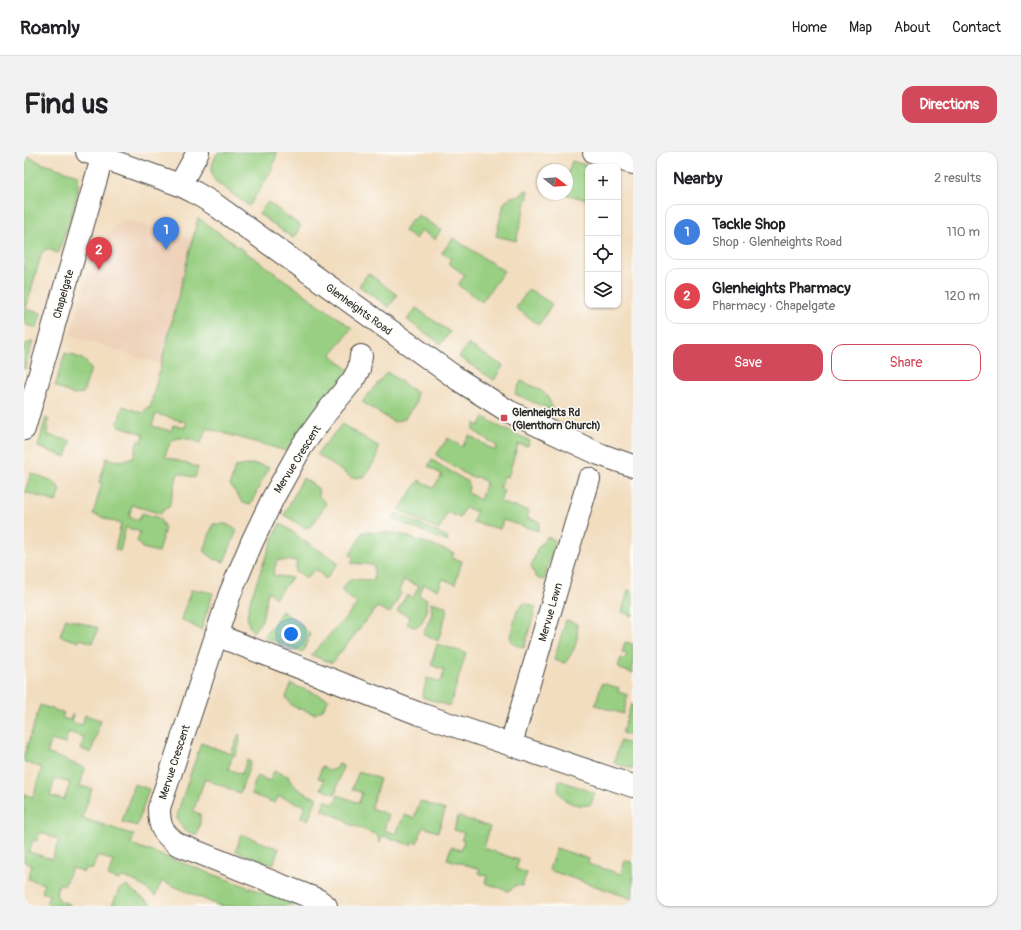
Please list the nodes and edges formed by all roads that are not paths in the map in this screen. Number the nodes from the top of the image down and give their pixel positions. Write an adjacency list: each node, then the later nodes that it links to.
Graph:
1 (198, 152): 5 (street)
2 (594, 152): 4 (street)
3 (95, 155): 5 (street, Glenheights Road); 7 (street, Chapelgate)
4 (633, 163)
5 (180, 185): 8 (street, Glenheights Road)
6 (361, 356): 10 (street, Mervue Crescent)
7 (24, 429)
8 (633, 466)
9 (589, 479): 11 (street, Mervue Lawn)
10 (216, 635): 11 (street); 13 (street, Mervue Crescent)
11 (511, 744): 12 (street)
12 (633, 786)
13 (326, 906)

